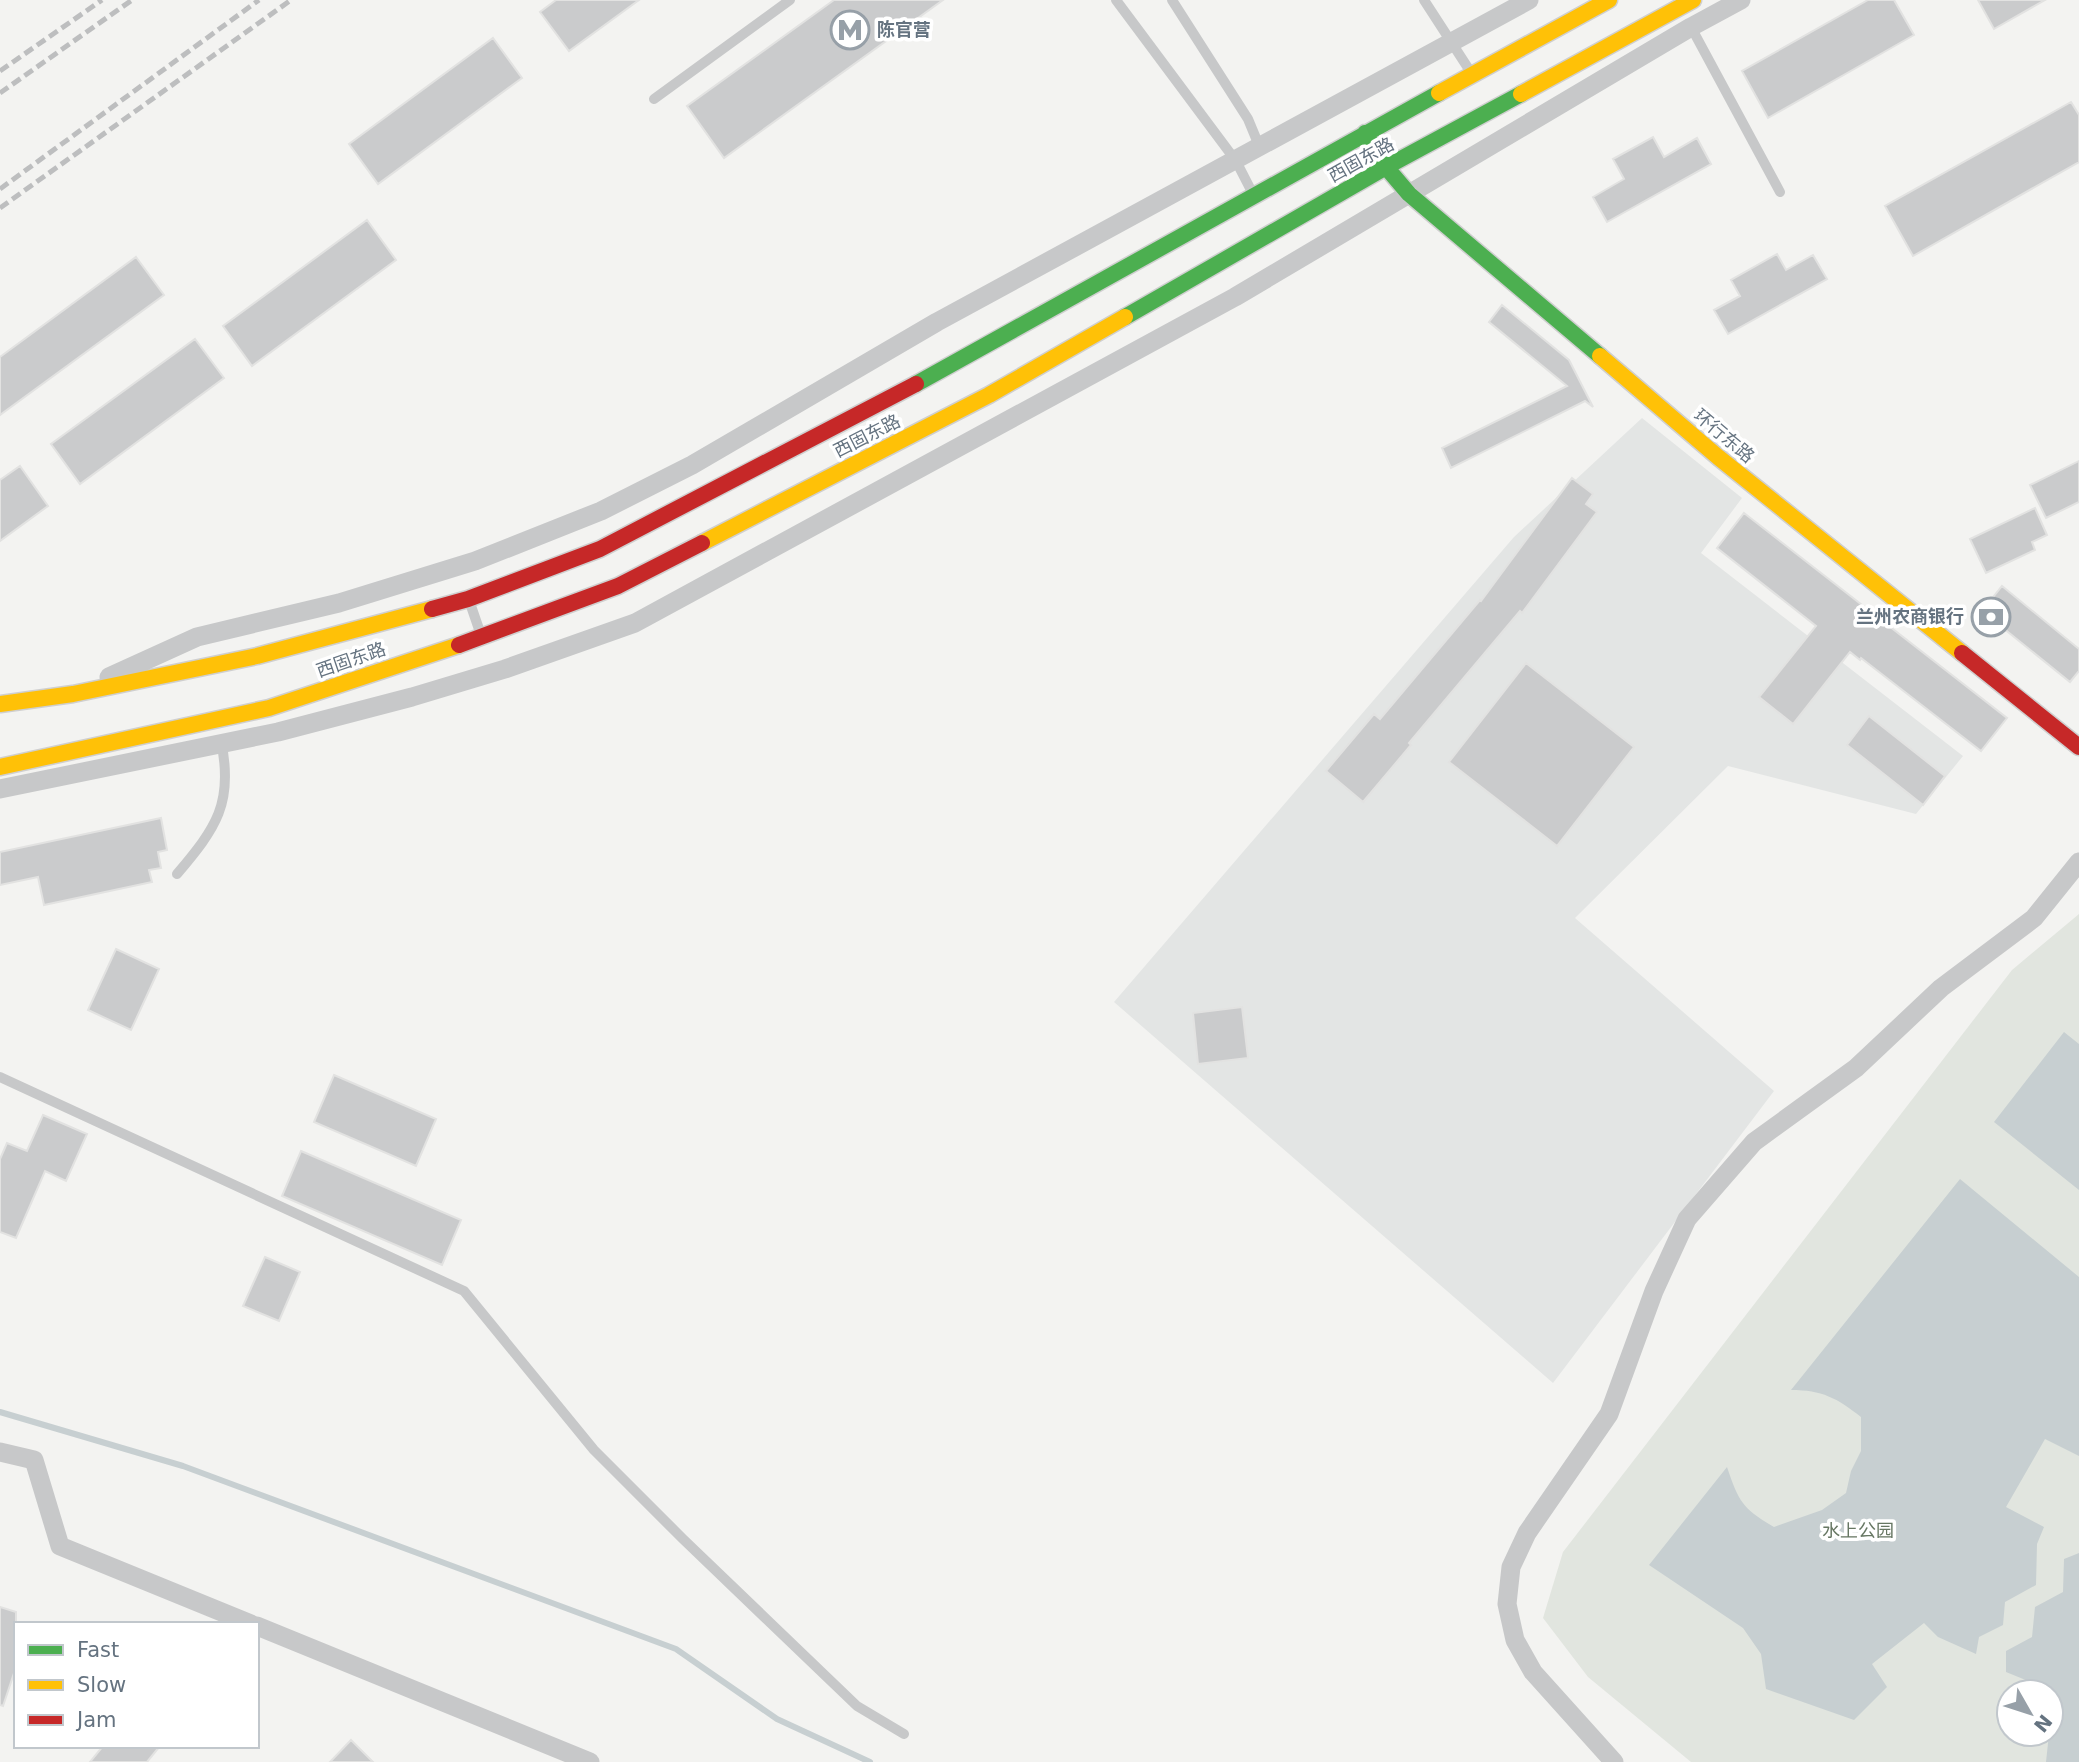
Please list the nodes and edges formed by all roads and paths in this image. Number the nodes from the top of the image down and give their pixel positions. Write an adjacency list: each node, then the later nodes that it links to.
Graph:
1 (790, 0): 12 (lane)
2 (1116, 0): 16 (lane)
3 (1172, 0): 15 (lane)
4 (1424, 0): 10 (lane)
5 (1529, 0): 10 (street)
6 (1609, 0): 11 (main road, 西固东路)
7 (1693, 0): 17 (main road, 西固东路)
8 (1741, 0): 9 (street)
9 (1691, 27): 18 (lane); 19 (street)
10 (1452, 42): 11 (lane); 13 (street)
11 (1473, 75): 14 (main road, 西固东路)
12 (654, 99)
13 (1346, 101): 14 (street); 15 (street)
14 (1365, 134): 17 (main road, 环行东路); 20 (main road, 西固东路)
15 (1260, 148): 16 (street)
16 (1236, 161): 20 (lane); 23 (street)
17 (1386, 167): 19 (main road, 环行东路); 22 (main road, 西固东路)
18 (1780, 192)
19 (1409, 194): 26 (street); 27 (main road, 环行东路)
20 (1255, 196): 21 (main road, 西固东路)
21 (468, 599): 22 (lane); 23 (main road, 西固东路)
22 (482, 637): 25 (main road, 西固东路)
23 (73, 694): 24 (main road, 西固东路)
24 (0, 704)
25 (216, 720): 26 (lane); 28 (main road, 西固东路)
26 (222, 743): 29 (street); 31 (lane)
27 (2079, 747)
28 (0, 767)
29 (0, 789)
30 (2079, 862): 38 (street)
31 (177, 874)
32 (0, 1077): 36 (lane)
33 (0, 1452): 34 (street)
34 (246, 1622)
35 (259, 1627): 37 (street)
36 (904, 1734)
37 (590, 1762)
38 (1614, 1762)

